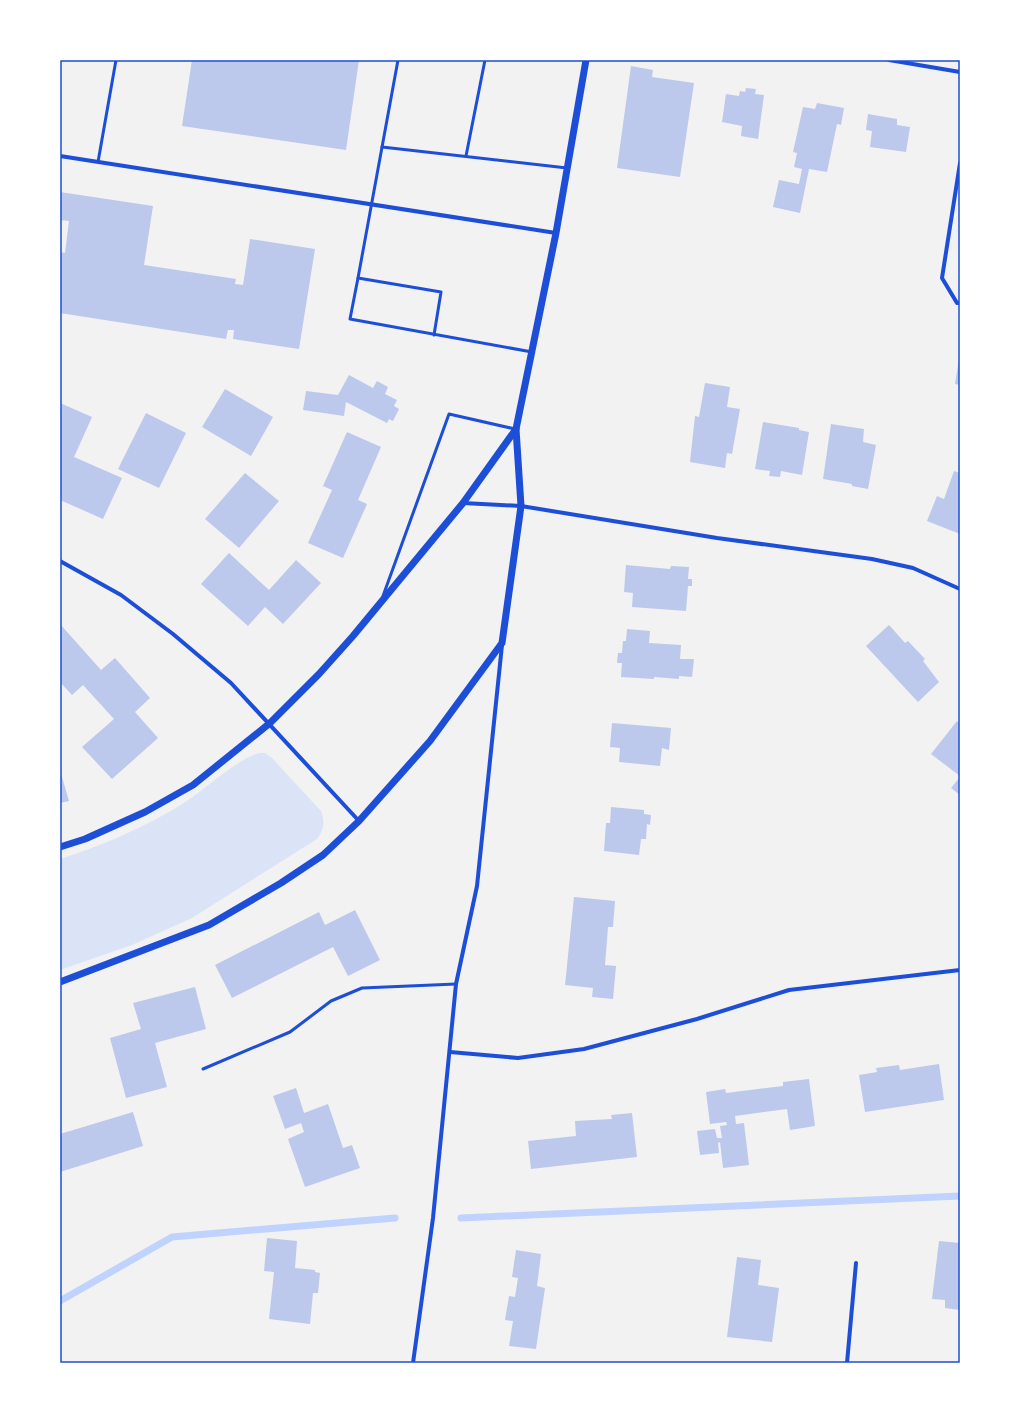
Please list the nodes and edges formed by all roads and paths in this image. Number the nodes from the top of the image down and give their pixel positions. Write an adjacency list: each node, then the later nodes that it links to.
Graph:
1 (116, 60): 10 (lane)
2 (398, 60): 7 (lane)
3 (485, 60): 9 (lane)
4 (586, 60): 12 (street)
5 (889, 60): 6 (street)
6 (960, 72)
7 (382, 147): 9 (lane); 13 (lane)
8 (60, 156): 10 (street)
9 (466, 156): 12 (lane)
10 (98, 162): 13 (street)
11 (960, 163): 16 (street)
12 (567, 168): 14 (street)
13 (372, 204): 14 (street); 15 (lane)
14 (556, 233): 18 (street)
15 (358, 278): 17 (lane); 17 (lane)
16 (960, 303)
17 (434, 335): 18 (lane)
18 (532, 352): 19 (street)
19 (516, 429): 20 (street); 21 (street); 24 (lane)
20 (463, 503): 21 (street); 24 (street)
21 (521, 506): 23 (street); 25 (street)
22 (60, 561): 26 (street)
23 (960, 589)
24 (380, 602): 26 (street)
25 (502, 643): 27 (street); 31 (street)
26 (270, 723): 27 (street); 28 (street)
27 (359, 821): 30 (street)
28 (60, 847)
29 (960, 970): 32 (street)
30 (60, 982)
31 (456, 984): 32 (street); 33 (lane)
32 (450, 1052): 35 (street)
33 (203, 1069)
34 (856, 1263): 36 (street)
35 (413, 1363)
36 (846, 1363)

